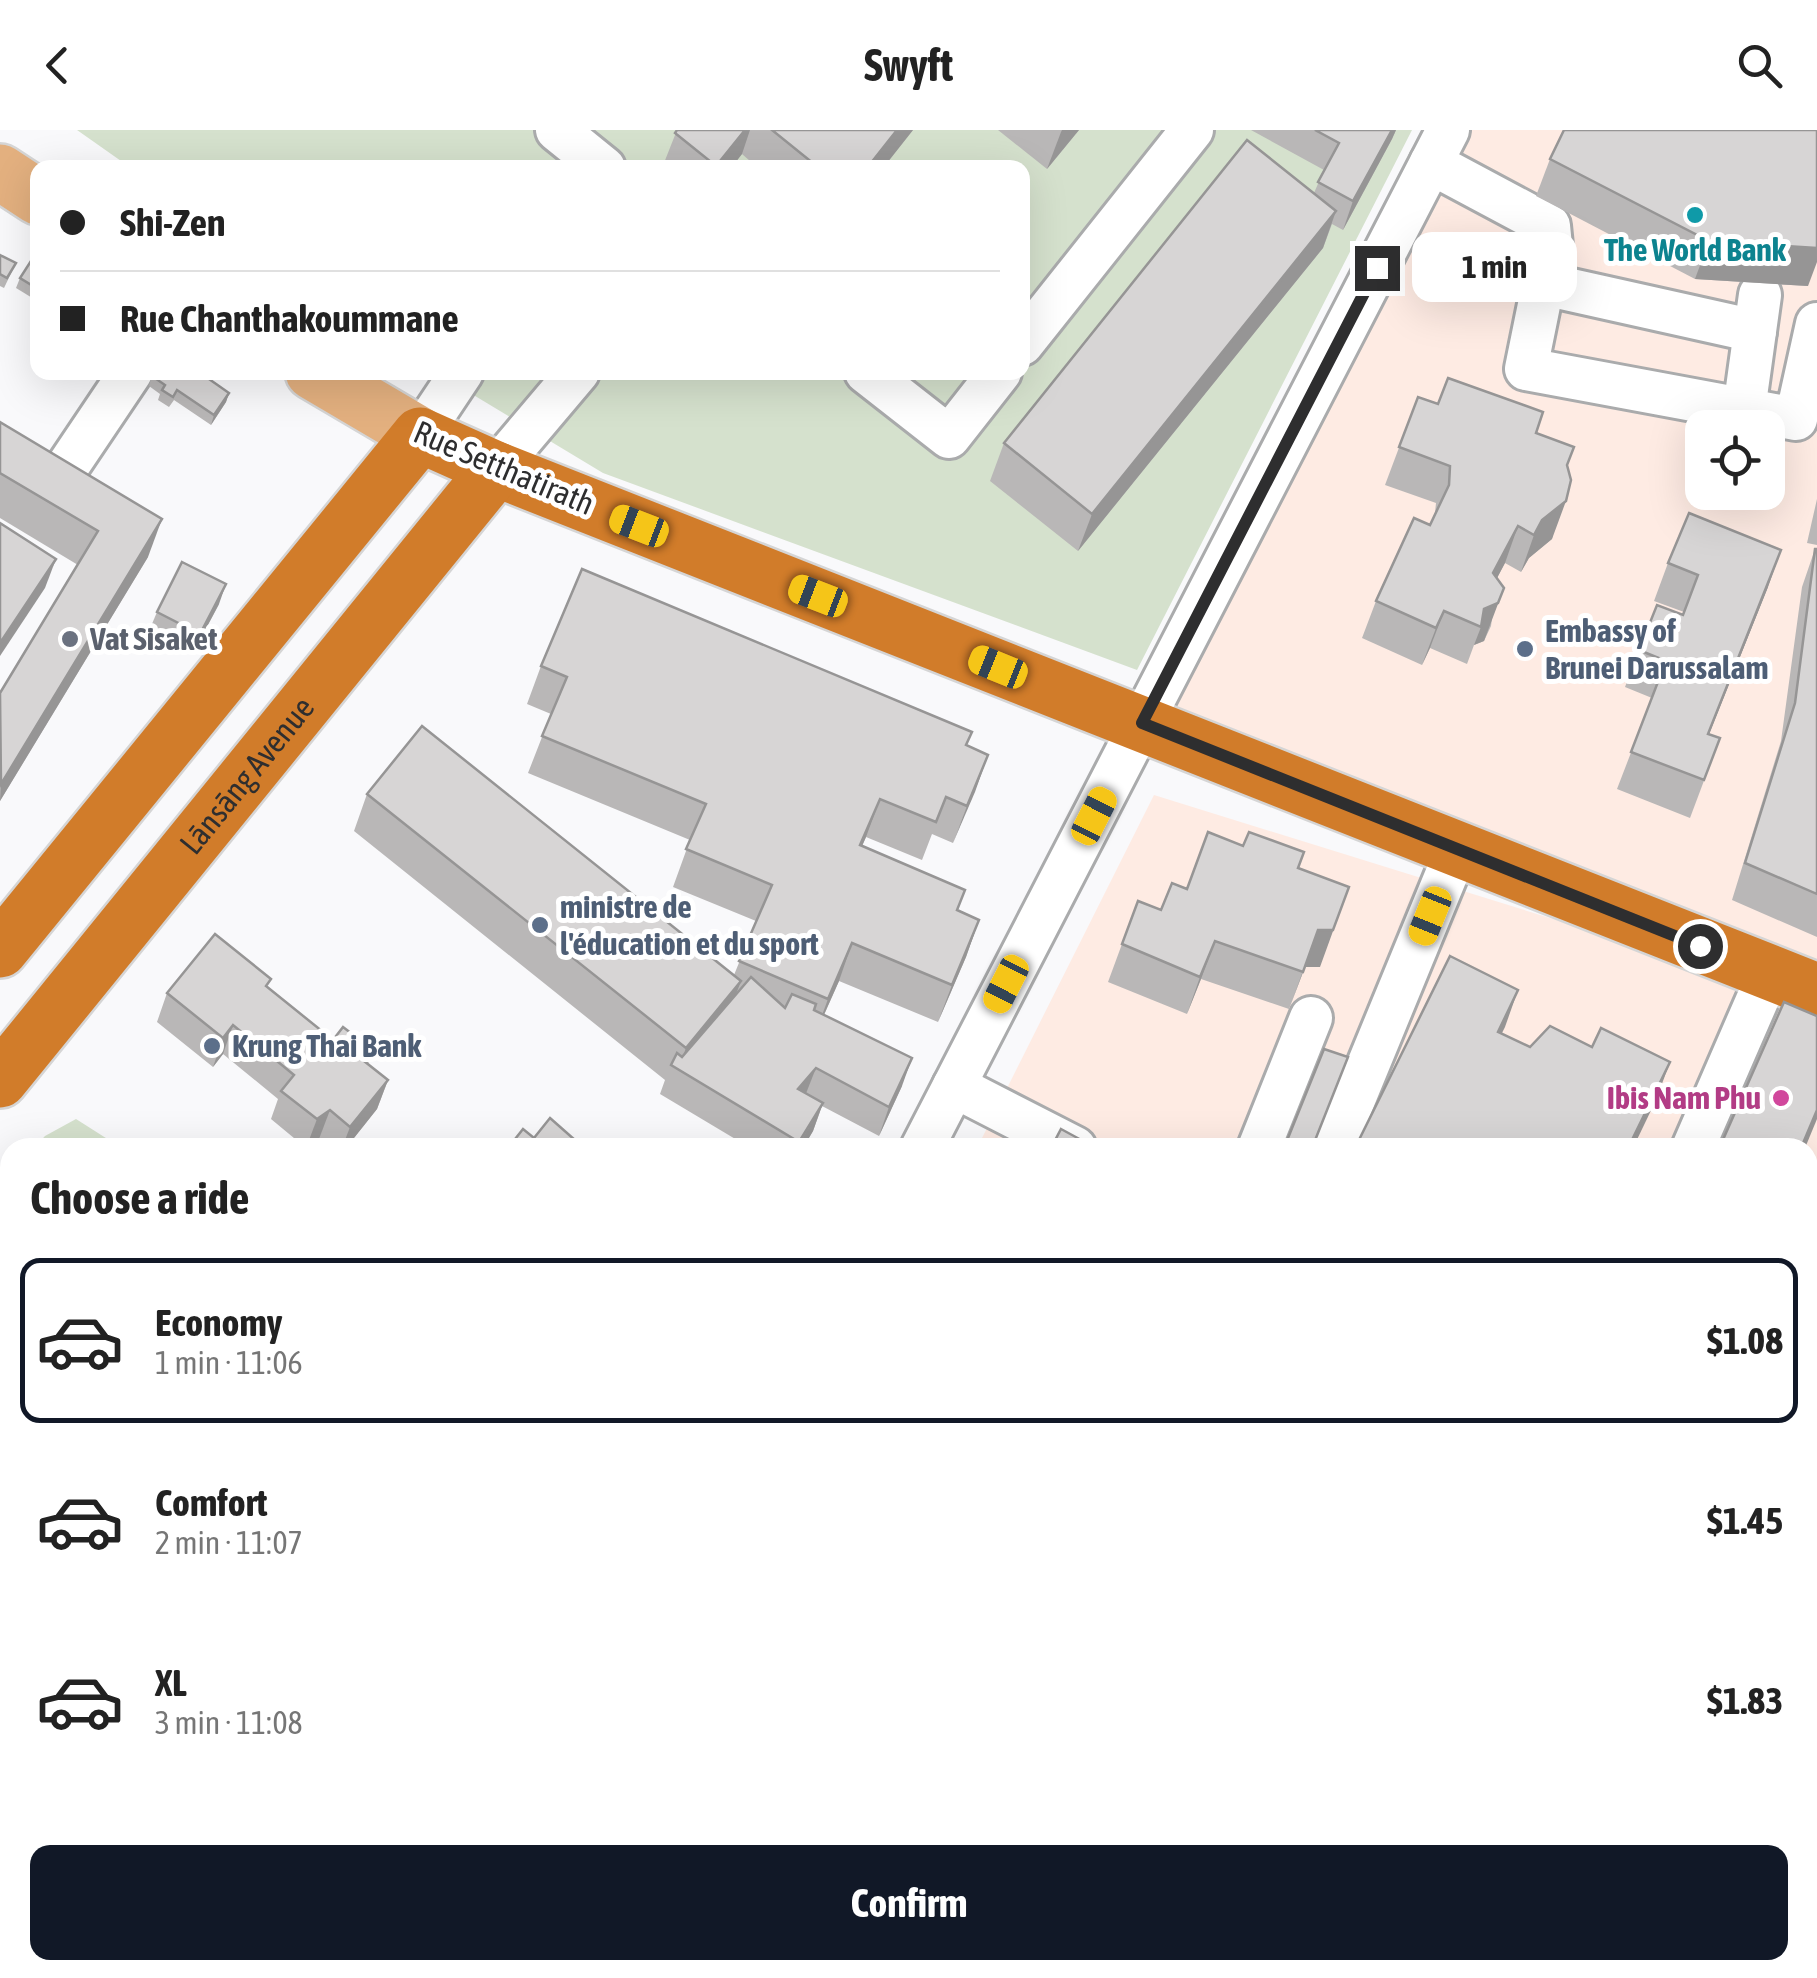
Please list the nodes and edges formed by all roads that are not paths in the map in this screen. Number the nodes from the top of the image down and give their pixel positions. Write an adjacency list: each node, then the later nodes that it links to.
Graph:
1 (558, 130): 4 (street)
2 (1192, 130): 9 (street)
3 (1440, 146): 7 (street); 21 (street)
4 (594, 160)
5 (0, 172): 6 (main road)
6 (30, 192)
7 (1544, 284): 16 (street); 16 (street)
8 (1817, 324): 17 (street)
9 (1030, 334)
10 (126, 380): 20 (street)
11 (327, 380): 18 (main road, Rue Setthatirath)
12 (457, 380): 18 (street)
13 (571, 380): 19 (street)
14 (876, 380): 15 (street)
15 (994, 380)
16 (1744, 410)
17 (1785, 417)
18 (420, 435): 19 (highway, Rue Setthatirath); 23 (highway)
19 (496, 469): 21 (highway, Rue Setthatirath); 26 (highway, Lānsāng Avenue)
20 (53, 488)
21 (1142, 723): 22 (highway, Rue Setthatirath); 27 (street)
22 (1457, 849): 24 (highway, Rue Setthatirath); 31 (street)
23 (0, 950)
24 (1793, 982): 32 (street)
25 (1311, 1018): 30 (street)
26 (0, 1080)
27 (954, 1086): 28 (street); 29 (street)
28 (927, 1138)
29 (1055, 1138)
30 (1263, 1138)
31 (1338, 1138)
32 (1700, 1138)

